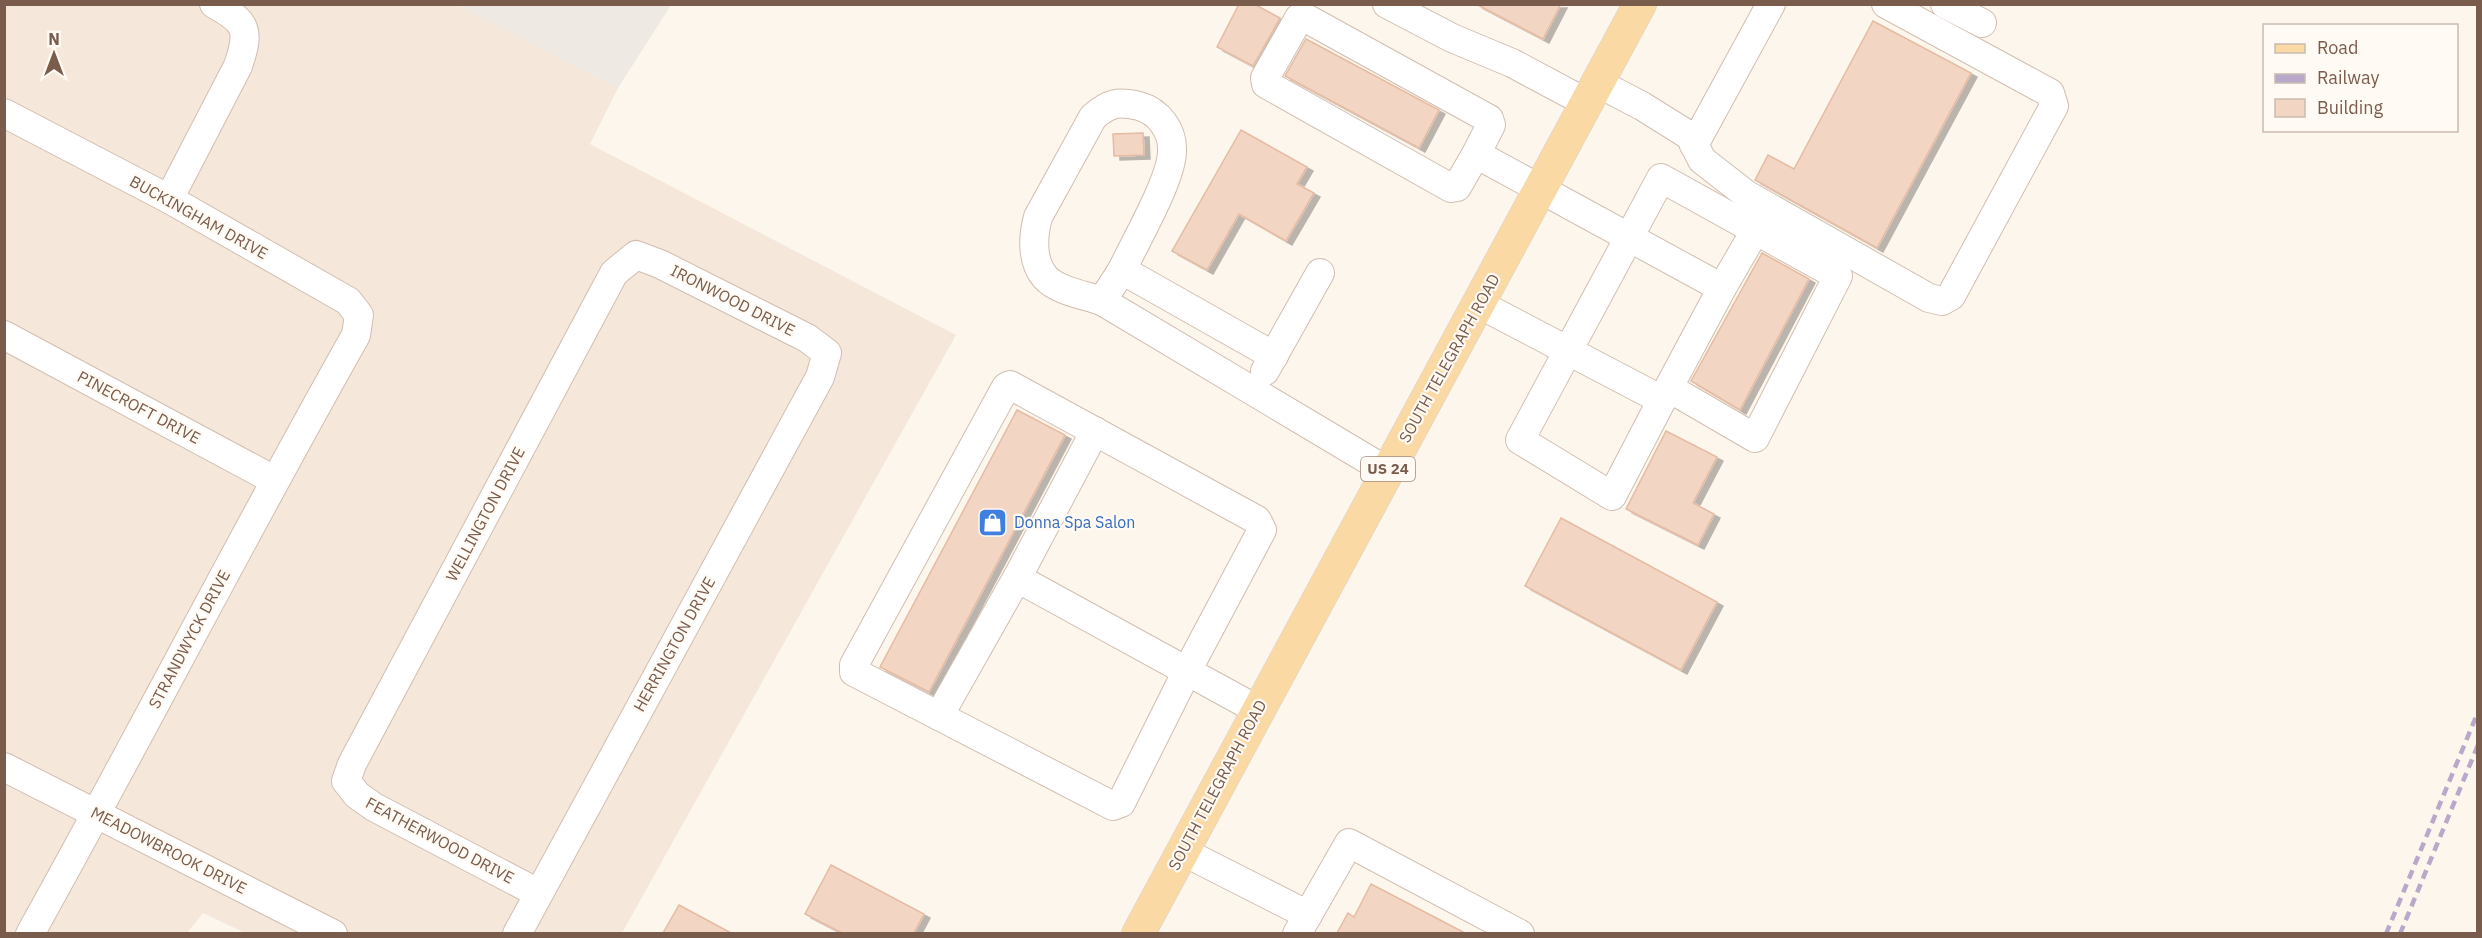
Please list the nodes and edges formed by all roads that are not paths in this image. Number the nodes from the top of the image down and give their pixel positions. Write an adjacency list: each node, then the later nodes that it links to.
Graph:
1 (214, 4): 13 (street)
2 (1387, 4): 8 (street)
3 (1640, 4): 8 (main road, SOUTH TELEGRAPH ROAD / US 24)
4 (1771, 4): 10 (street)
5 (1886, 4): 10 (street)
6 (1945, 4): 7 (street)
7 (1982, 23)
8 (1592, 93): 10 (street); 12 (main road, SOUTH TELEGRAPH ROAD / US 24)
9 (4, 113): 13 (street, BUCKINGHAM DRIVE)
10 (1694, 145)
11 (1476, 154): 11 (street); 12 (street)
12 (1541, 188): 15 (street); 21 (main road, SOUTH TELEGRAPH ROAD / US 24)
13 (169, 199): 23 (street, BUCKINGHAM DRIVE)
14 (1755, 231): 15 (street); 19 (street); 28 (street)
15 (1629, 236): 19 (street); 24 (street)
16 (636, 255): 25 (street, IRONWOOD DRIVE); 37 (street, WELLINGTON DRIVE)
17 (1122, 270): 20 (street); 20 (street); 26 (street)
18 (1320, 273): 26 (street)
19 (1722, 288): 28 (street)
20 (1102, 301): 27 (street)
21 (1479, 304): 24 (street); 30 (main road, SOUTH TELEGRAPH ROAD / US 24)
22 (4, 334): 31 (street, PINECROFT DRIVE)
23 (350, 346): 31 (street, STRANDWYCK DRIVE)
24 (1568, 351): 28 (street); 28 (street)
25 (827, 353): 40 (street, HERRINGTON DRIVE)
26 (1274, 356): 27 (street)
27 (1254, 392): 30 (street)
28 (1665, 394)
29 (1095, 431): 32 (street); 33 (street); 35 (street)
30 (1387, 471): 34 (main road, SOUTH TELEGRAPH ROAD / US 24)
31 (274, 480): 38 (street, STRANDWYCK DRIVE)
32 (1017, 578): 33 (street); 35 (street)
33 (1187, 671): 34 (street); 35 (street)
34 (1258, 710): 39 (main road, SOUTH TELEGRAPH ROAD / US 24)
35 (939, 716)
36 (4, 767): 38 (street, MEADOWBROOK DRIVE)
37 (346, 781): 40 (street, FEATHERWOOD DRIVE)
38 (97, 814): 43 (street, STRANDWYCK DRIVE); 44 (street, MEADOWBROOK DRIVE)
39 (1182, 851): 41 (street); 46 (main road, SOUTH TELEGRAPH ROAD / US 24)
40 (538, 893): 45 (street, HERRINGTON DRIVE)
41 (1302, 924): 42 (street)
42 (1516, 932)
43 (30, 933)
44 (333, 933)
45 (517, 933)
46 (1138, 933)

